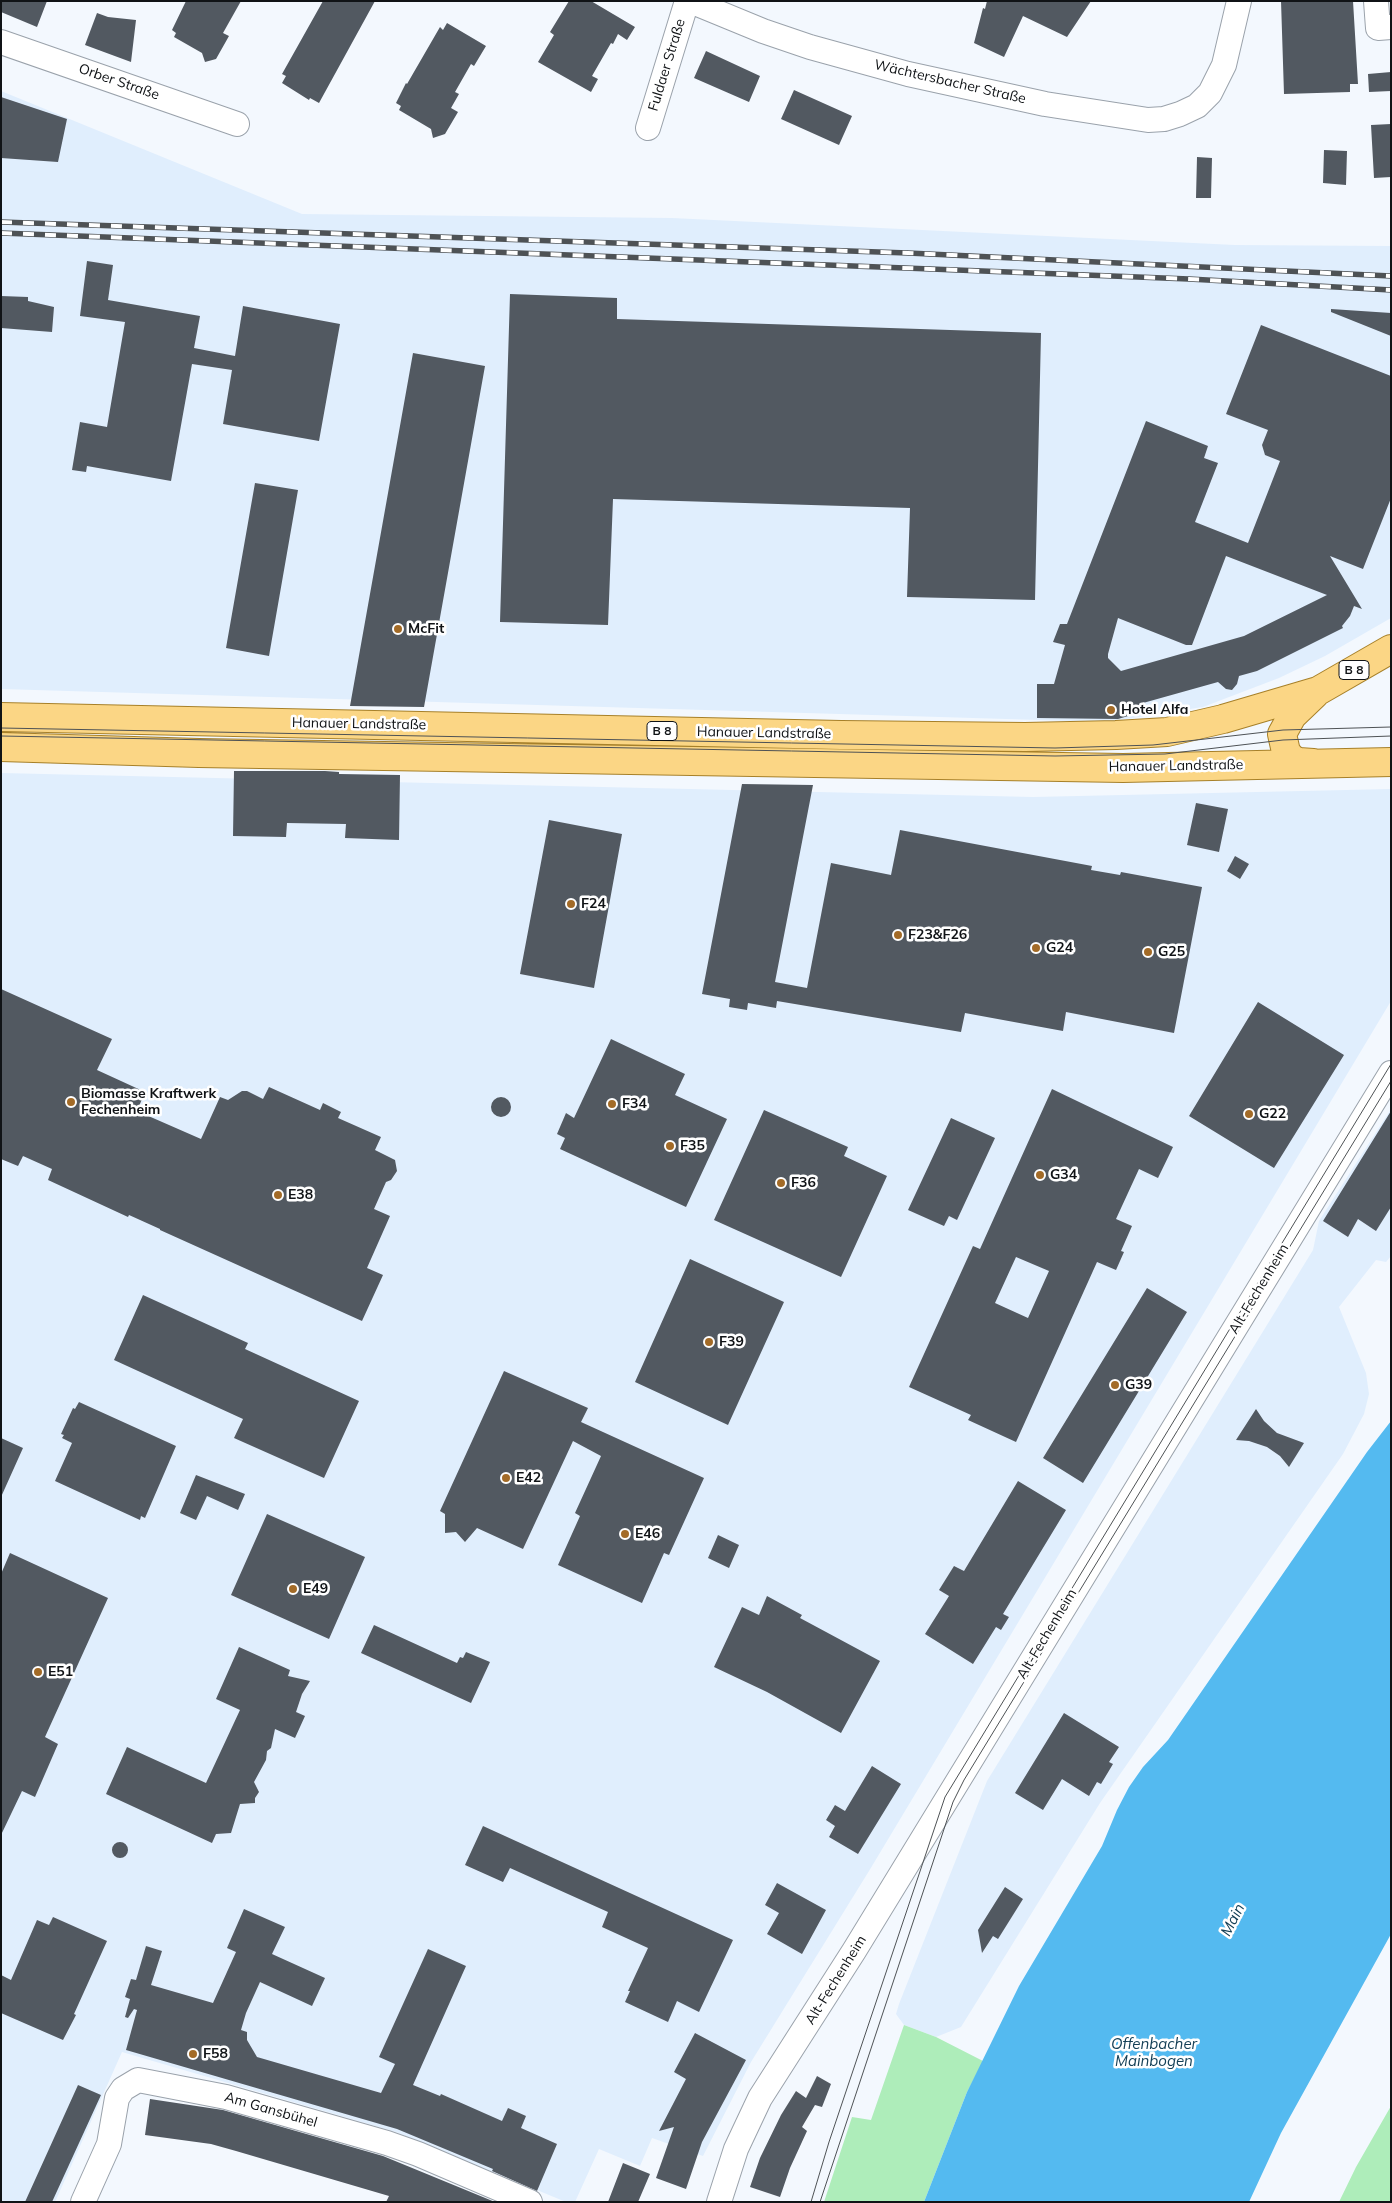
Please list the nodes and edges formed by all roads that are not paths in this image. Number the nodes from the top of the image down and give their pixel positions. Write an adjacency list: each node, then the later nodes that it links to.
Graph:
1 (689, 1): 2 (street, Wächtersbacher Straße); 7 (street, Fuldaer Straße)
2 (1239, 1)
3 (1376, 1): 4 (street)
4 (1384, 27)
5 (1, 42): 6 (street, Orber Straße)
6 (237, 124)
7 (648, 128)
8 (1391, 649): 9 (main road, Hanauer Landstraße / B 8)
9 (1318, 691): 10 (main road, Hanauer Landstraße / B 8); 13 (main road)
10 (1, 717)
11 (1, 747): 13 (main road, Hanauer Landstraße / B 8)
12 (1391, 762): 13 (main road, Hanauer Landstraße / B 8)
13 (1320, 763)
14 (1391, 1073): 17 (street, Alt-Fechenheim)
15 (83, 2202): 16 (street, Am Gansbühel)
16 (530, 2202)
17 (719, 2202)

